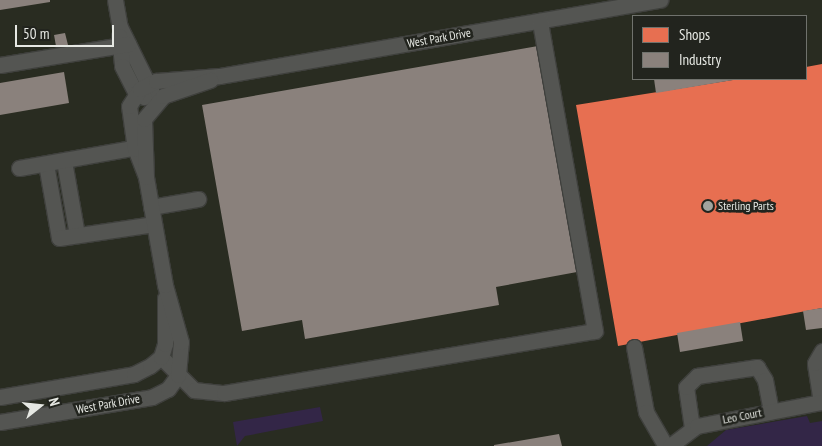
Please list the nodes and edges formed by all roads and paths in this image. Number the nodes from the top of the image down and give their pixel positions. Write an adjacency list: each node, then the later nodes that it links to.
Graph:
1 (115, 0): 4 (street)
2 (660, 0): 3 (street, West Park Drive)
3 (540, 21): 6 (street, West Park Drive); 22 (street)
4 (123, 45): 5 (street); 7 (street); 8 (street)
5 (0, 65)
6 (219, 76): 7 (street, West Park Drive); 9 (street, West Park Drive)
7 (150, 84): 8 (street, West Park Drive); 9 (street)
8 (136, 93): 9 (street); 10 (street)
9 (155, 103): 10 (street)
10 (140, 147): 11 (street); 15 (street)
11 (64, 160): 12 (street); 17 (street)
12 (46, 164): 13 (street); 17 (street)
13 (19, 168)
14 (198, 198): 15 (street)
15 (151, 207): 16 (street)
16 (154, 224): 17 (street); 18 (street)
17 (77, 235)
18 (165, 285): 21 (street); 22 (street)
19 (634, 347): 28 (street)
20 (822, 351): 24 (street)
21 (161, 357): 22 (street); 23 (street, West Park Drive)
22 (178, 375): 26 (street, West Park Drive)
23 (0, 397)
24 (822, 402): 25 (street, Leo Court)
25 (771, 410): 27 (street, Leo Court); 27 (street)
26 (0, 422)
27 (692, 428): 28 (street, Leo Court)
28 (668, 446)

